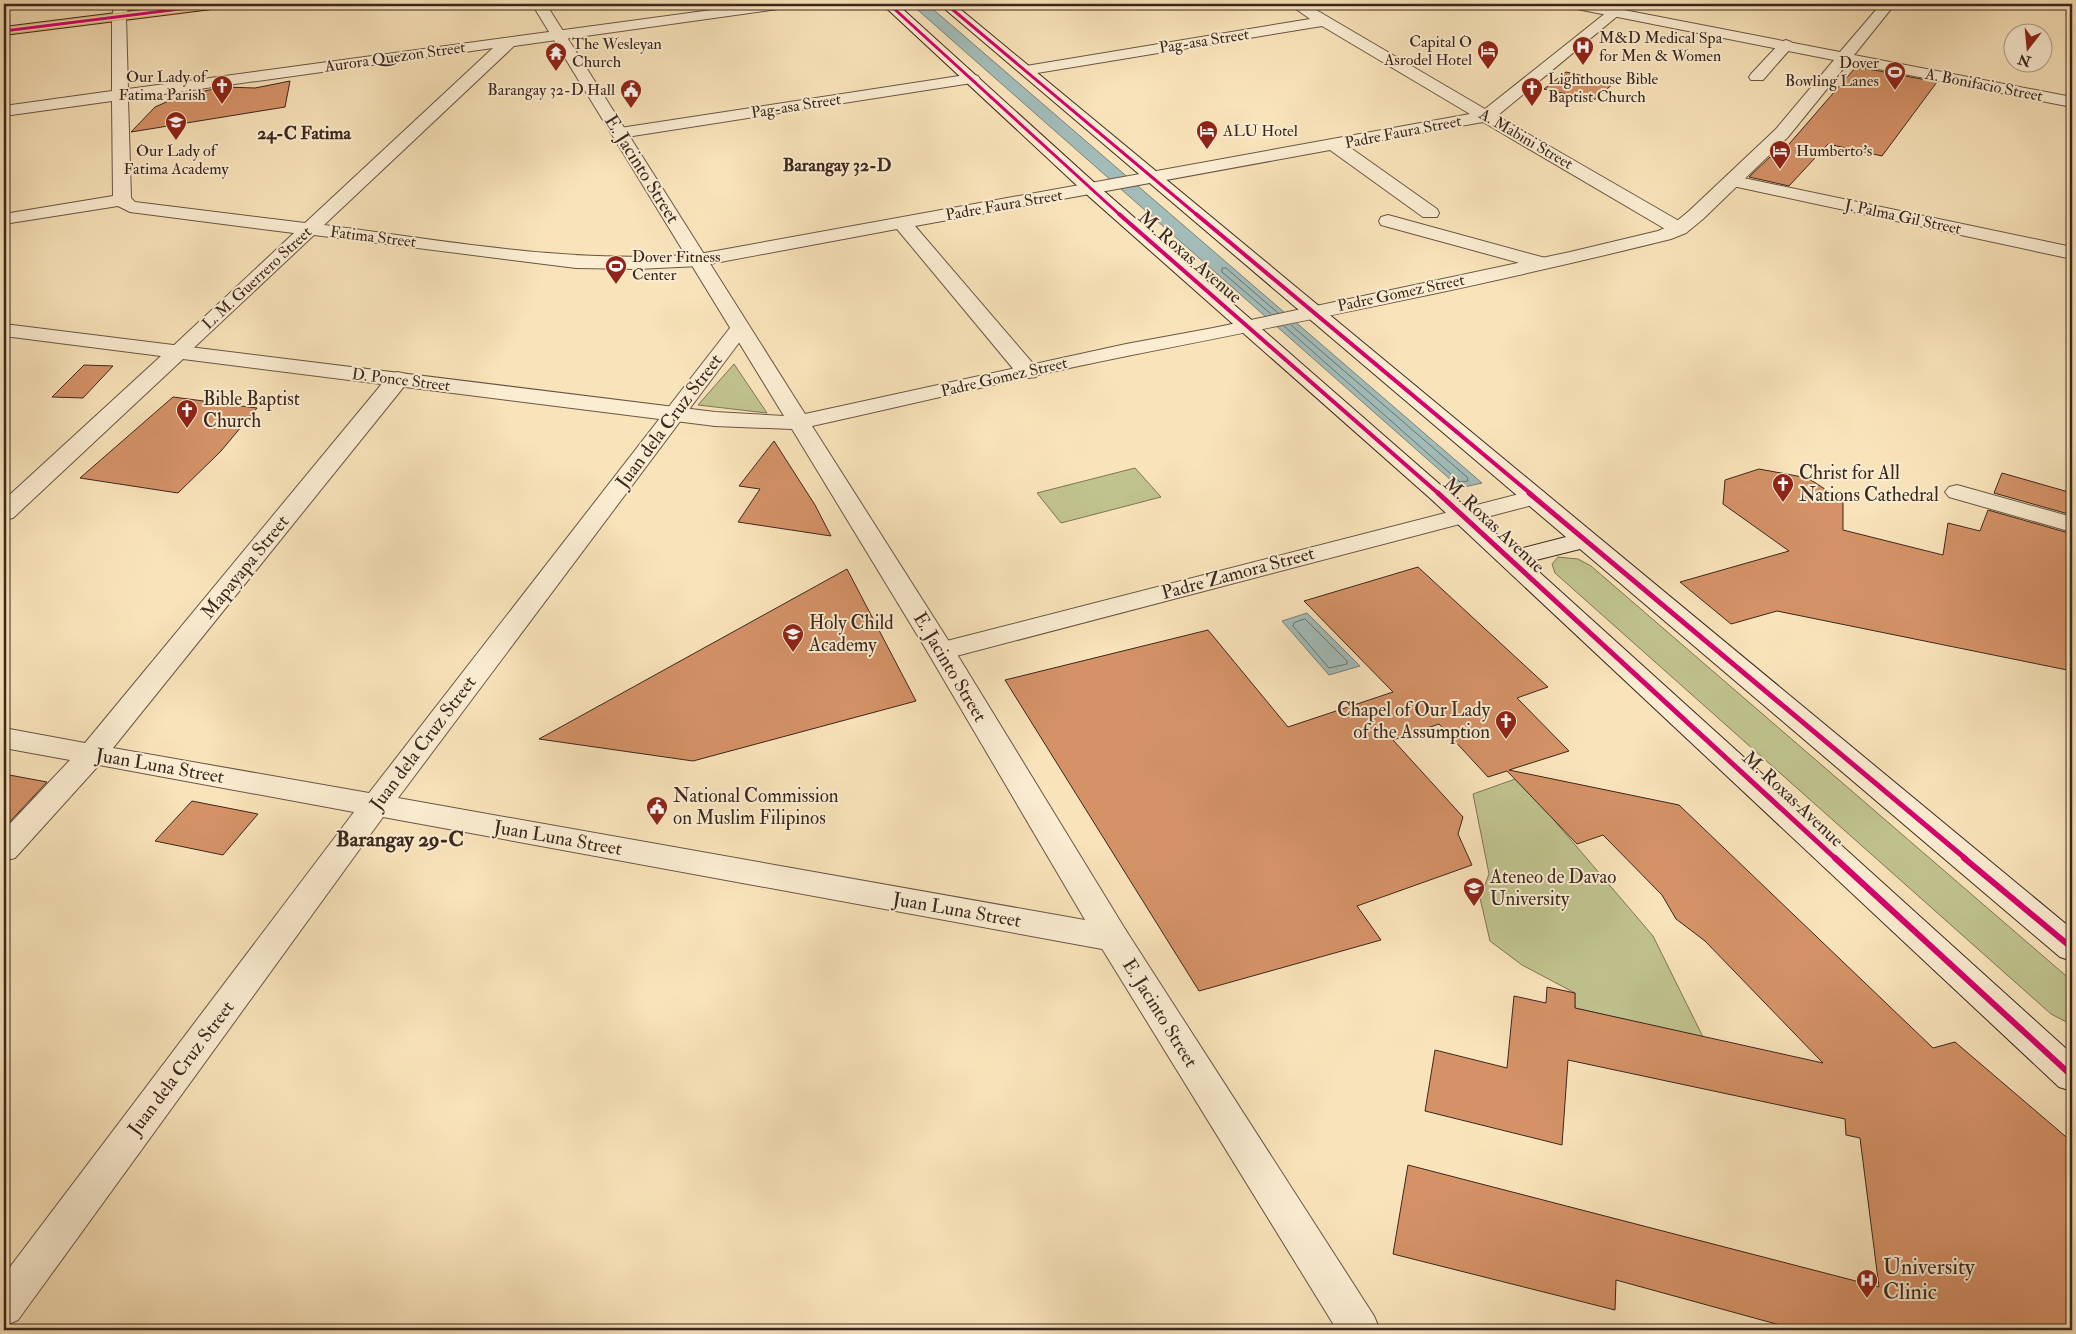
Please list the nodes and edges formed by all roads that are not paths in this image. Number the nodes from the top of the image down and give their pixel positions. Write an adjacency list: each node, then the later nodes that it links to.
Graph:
1 (164, 4): 11 (main road)
2 (220, 4): 11 (main road)
3 (540, 4): 15 (street, E. Jacinto Street)
4 (785, 4): 15 (street, Aurora Quezon Street)
5 (889, 4): 21 (street, M. Roxas Avenue)
6 (946, 4): 19 (street, M. Roxas Avenue)
7 (1296, 4): 12 (street, A. Mabini Street)
8 (1572, 4): 10 (street, A. Bonifacio Street)
9 (1888, 4): 18 (street, Padre Gomez Street)
10 (1620, 8): 17 (street, A. Bonifacio Street); 25 (street)
11 (120, 10): 13 (main road); 14 (main road); 22 (street)
12 (1323, 21): 19 (street, Pag-asa Street); 25 (street, A. Mabini Street)
13 (4, 24)
14 (4, 31)
15 (559, 36): 16 (street, Aurora Quezon Street); 26 (street, E. Jacinto Street)
16 (509, 42): 22 (street, Aurora Quezon Street); 37 (street, L. M. Guerrero Street)
17 (1786, 45): 18 (street, A. Bonifacio Street); 20 (street)
18 (1843, 56): 23 (street, A. Bonifacio Street); 29 (street, Padre Gomez Street)
19 (1025, 70): 28 (street, M. Roxas Avenue)
20 (1757, 77)
21 (972, 79): 26 (street, Pag-asa Street); 30 (street, M. Roxas Avenue)
22 (120, 95): 24 (street, Aurora Quezon Street); 31 (street)
23 (2072, 102)
24 (4, 111)
25 (1487, 116): 27 (street, Padre Faura Street); 36 (street, A. Mabini Street)
26 (620, 134): 39 (street, E. Jacinto Street)
27 (1335, 145): 28 (street, Padre Faura Street); 32 (street)
28 (1144, 180): 30 (street, Padre Faura Street); 41 (street, M. Roxas Avenue)
29 (1734, 181): 36 (street, Padre Gomez Street); 38 (street, J. Palma Gil Street)
30 (1102, 187): 35 (street, Padre Faura Street); 42 (street, M. Roxas Avenue)
31 (122, 200): 33 (street); 37 (street, Fatima Street)
32 (1430, 213)
33 (4, 219)
34 (1388, 221): 40 (street)
35 (902, 223): 39 (street, Padre Faura Street); 46 (street)
36 (1679, 228): 40 (street, Padre Gomez Street)
37 (308, 230): 39 (street, Fatima Street); 45 (street, L. M. Guerrero Street)
38 (2072, 253)
39 (699, 260): 43 (street, E. Jacinto Street)
40 (1542, 264): 41 (street, Padre Gomez Street)
41 (1315, 312): 42 (street, Padre Gomez Street); 51 (street, M. Roxas Avenue)
42 (1257, 325): 46 (street, Padre Gomez Street); 53 (street, M. Roxas Avenue)
43 (740, 328): 48 (street, Juan dela Cruz Street); 49 (street, E. Jacinto Street)
44 (4, 330): 45 (street, D. Ponce Street)
45 (178, 352): 47 (street, D. Ponce Street); 52 (street, L. M. Guerrero Street)
46 (1028, 372): 49 (street, Padre Gomez Street)
47 (398, 379): 48 (street, D. Ponce Street); 59 (street, Mapayapa Street)
48 (675, 414): 49 (street, D. Ponce Street); 60 (street, Juan dela Cruz Street)
49 (800, 422): 57 (street, E. Jacinto Street)
50 (1957, 492): 54 (street)
51 (1535, 497): 53 (street, Padre Zamora Street); 55 (street, M. Roxas Avenue)
52 (4, 513)
53 (1461, 515): 56 (street, M. Roxas Avenue); 57 (street, Padre Zamora Street)
54 (2072, 525)
55 (1586, 540): 56 (street); 63 (street, M. Roxas Avenue)
56 (1510, 559): 64 (street, M. Roxas Avenue)
57 (941, 650): 62 (street, E. Jacinto Street)
58 (4, 738): 59 (street, Juan Luna Street)
59 (92, 754): 60 (street, Juan Luna Street); 61 (street, Mapayapa Street)
60 (376, 805): 62 (street, Juan Luna Street); 65 (street, Juan dela Cruz Street)
61 (4, 850)
62 (1113, 938): 66 (street, E. Jacinto Street)
63 (2072, 948)
64 (2072, 1076)
65 (4, 1307)
66 (1360, 1330)

